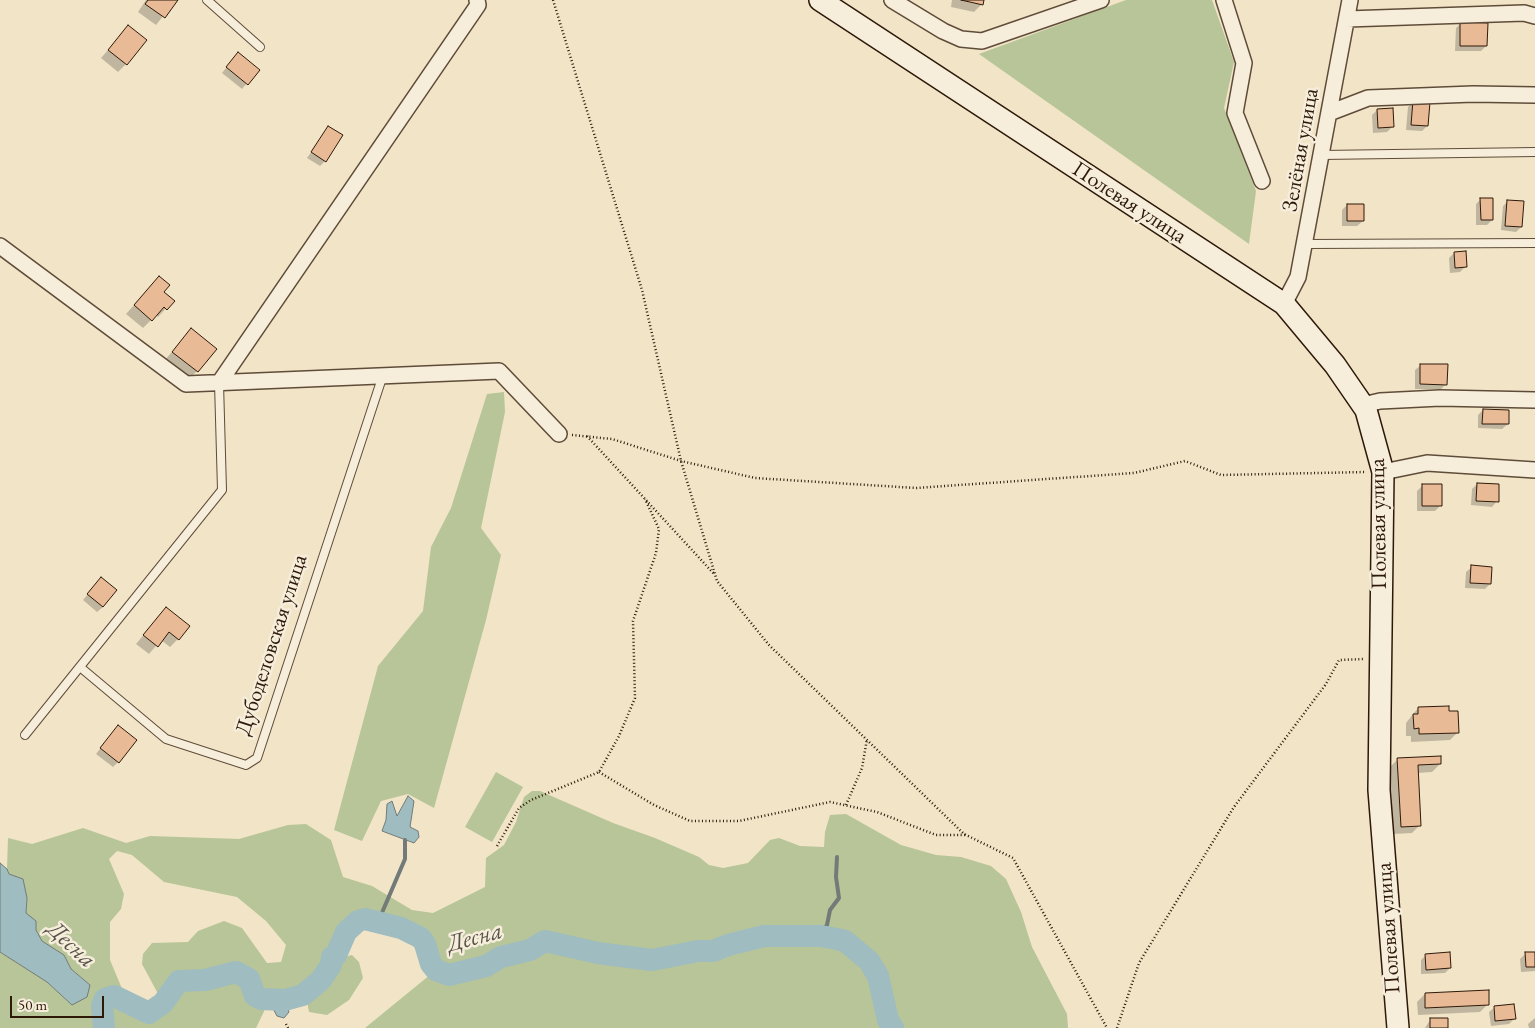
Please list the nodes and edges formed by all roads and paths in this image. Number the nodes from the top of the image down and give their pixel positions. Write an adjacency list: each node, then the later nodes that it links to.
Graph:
1 (207, 0): 11 (lane)
2 (476, 0): 22 (street)
3 (554, 0): 27 (path)
4 (820, 0): 20 (street, Полевая улица)
5 (892, 0): 6 (street)
6 (1101, 0)
7 (1224, 0): 16 (street)
8 (1350, 0): 10 (street, Зелёная улица)
9 (1535, 16): 10 (street)
10 (1347, 19): 13 (street, Зелёная улица)
11 (260, 47)
12 (1535, 95): 13 (street)
13 (1329, 113): 15 (street, Зелёная улица)
14 (1535, 152): 15 (lane)
15 (1321, 155): 18 (street, Зелёная улица)
16 (1262, 180)
17 (1535, 243): 18 (lane)
18 (1305, 244): 20 (street, Зелёная улица)
19 (0, 246): 22 (street)
20 (1284, 304): 24 (street, Полевая улица)
21 (383, 375): 22 (street); 25 (street); 33 (lane, Дубоделовская улица)
22 (219, 383): 33 (lane)
23 (1535, 400): 24 (street)
24 (1363, 405): 29 (street, Полевая улица)
25 (559, 434): 26 (path)
26 (587, 436): 27 (path); 30 (path)
27 (681, 461): 29 (path); 31 (path)
28 (1535, 470): 29 (street)
29 (1383, 472): 32 (street, Полевая улица)
30 (645, 499): 31 (path); 36 (path)
31 (716, 576): 35 (path)
32 (1381, 658): 43 (path); 44 (street, Полевая улица)
33 (80, 667): 34 (lane)
34 (25, 735)
35 (867, 739): 37 (path); 38 (path)
36 (599, 772): 37 (path); 39 (path)
37 (846, 805): 38 (path)
38 (967, 835): 42 (path)
39 (497, 846)
40 (286, 1024): 41 (path)
41 (288, 1028)
42 (1107, 1028)
43 (1118, 1028)
44 (1398, 1028)

